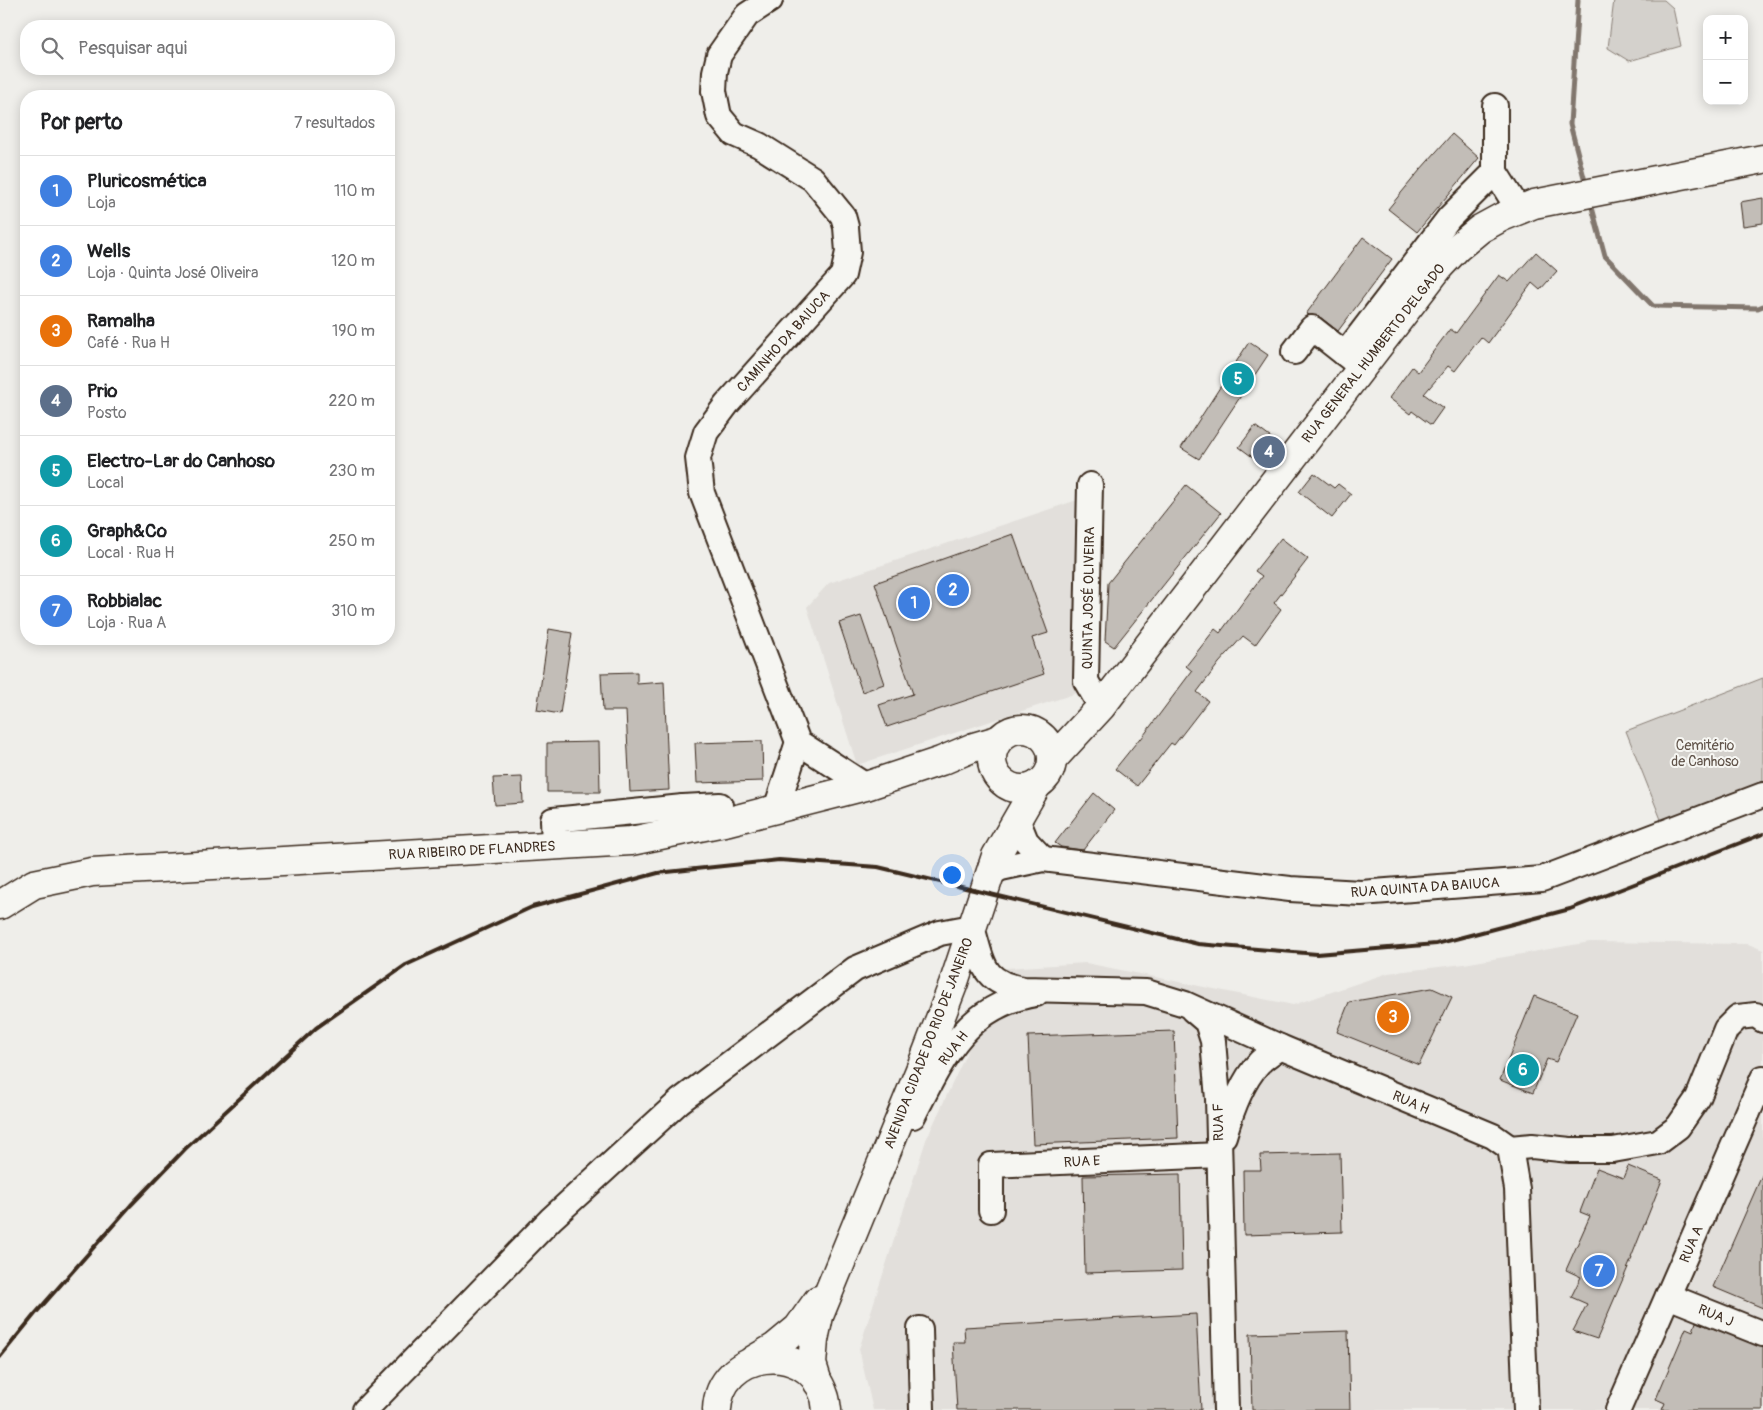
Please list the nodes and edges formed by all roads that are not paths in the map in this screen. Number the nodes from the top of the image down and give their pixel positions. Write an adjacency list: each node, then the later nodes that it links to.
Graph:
1 (770, 0): 12 (street, CAMINHO DA BAIUCA)
2 (1495, 106): 4 (street)
3 (1763, 159): 5 (main road, RUA GENERAL HUMBERTO DELGADO)
4 (1496, 172): 5 (street); 7 (street)
5 (1520, 210): 7 (main road, RUA GENERAL HUMBERTO DELGADO)
6 (1294, 352): 7 (street)
7 (1353, 361): 9 (main road, RUA GENERAL HUMBERTO DELGADO)
8 (1090, 485): 9 (street, QUINTA JOSÉ OLIVEIRA)
9 (1101, 707): 10 (main road, RUA RIBEIRO DE FLANDRES); 13 (main road, RUA GENERAL HUMBERTO DELGADO)
10 (1037, 732): 11 (main road, RUA RIBEIRO DE FLANDRES); 13 (main road)
11 (998, 740): 14 (main road, RUA RIBEIRO DE FLANDRES); 15 (main road)
12 (798, 742): 17 (street); 20 (street)
13 (1052, 760): 16 (main road)
14 (941, 761): 15 (main road, RUA RIBEIRO DE FLANDRES); 17 (main road, RUA RIBEIRO DE FLANDRES)
15 (994, 770): 16 (main road); 23 (main road)
16 (1037, 785): 21 (main road)
17 (866, 786): 20 (main road, RUA RIBEIRO DE FLANDRES)
18 (1763, 795): 24 (street, RUA QUINTA DA BAIUCA)
19 (720, 806): 22 (street)
20 (776, 809): 22 (main road, RUA RIBEIRO DE FLANDRES)
21 (1017, 818): 23 (main road); 24 (street)
22 (685, 819): 26 (main road, RUA RIBEIRO DE FLANDRES)
23 (1001, 846): 25 (main road, AVENIDA CIDADE DO RIO DE JANEIRO)
24 (1043, 859): 25 (street, RUA QUINTA DA BAIUCA)
25 (989, 874): 27 (main road, AVENIDA CIDADE DO RIO DE JANEIRO)
26 (0, 905)
27 (972, 927): 28 (street, RUA H); 36 (main road, AVENIDA CIDADE DO RIO DE JANEIRO); 42 (street)
28 (1060, 990): 29 (street, RUA H); 36 (street, RUA H)
29 (1185, 1004): 31 (street, RUA H); 34 (street, RUA F)
30 (1763, 1020): 33 (street)
31 (1280, 1046): 33 (street, RUA H); 34 (street, RUA F)
32 (1763, 1078): 37 (street, RUA A)
33 (1510, 1148): 46 (street)
34 (1219, 1155): 35 (street, RUA E); 45 (street)
35 (991, 1210)
36 (851, 1239): 40 (main road, AVENIDA CIDADE DO RIO DE JANEIRO); 41 (main road, AVENIDA CIDADE DO RIO DE JANEIRO)
37 (1668, 1296): 39 (street, RUA J); 47 (street, RUA A)
38 (920, 1329): 44 (street)
39 (1763, 1334)
40 (752, 1361): 41 (main road); 43 (main road, AVENIDA CIDADE DO RIO DE JANEIRO)
41 (826, 1399)
42 (365, 1410)
43 (717, 1410)
44 (922, 1410)
45 (1226, 1410)
46 (1526, 1410)
47 (1618, 1410)

